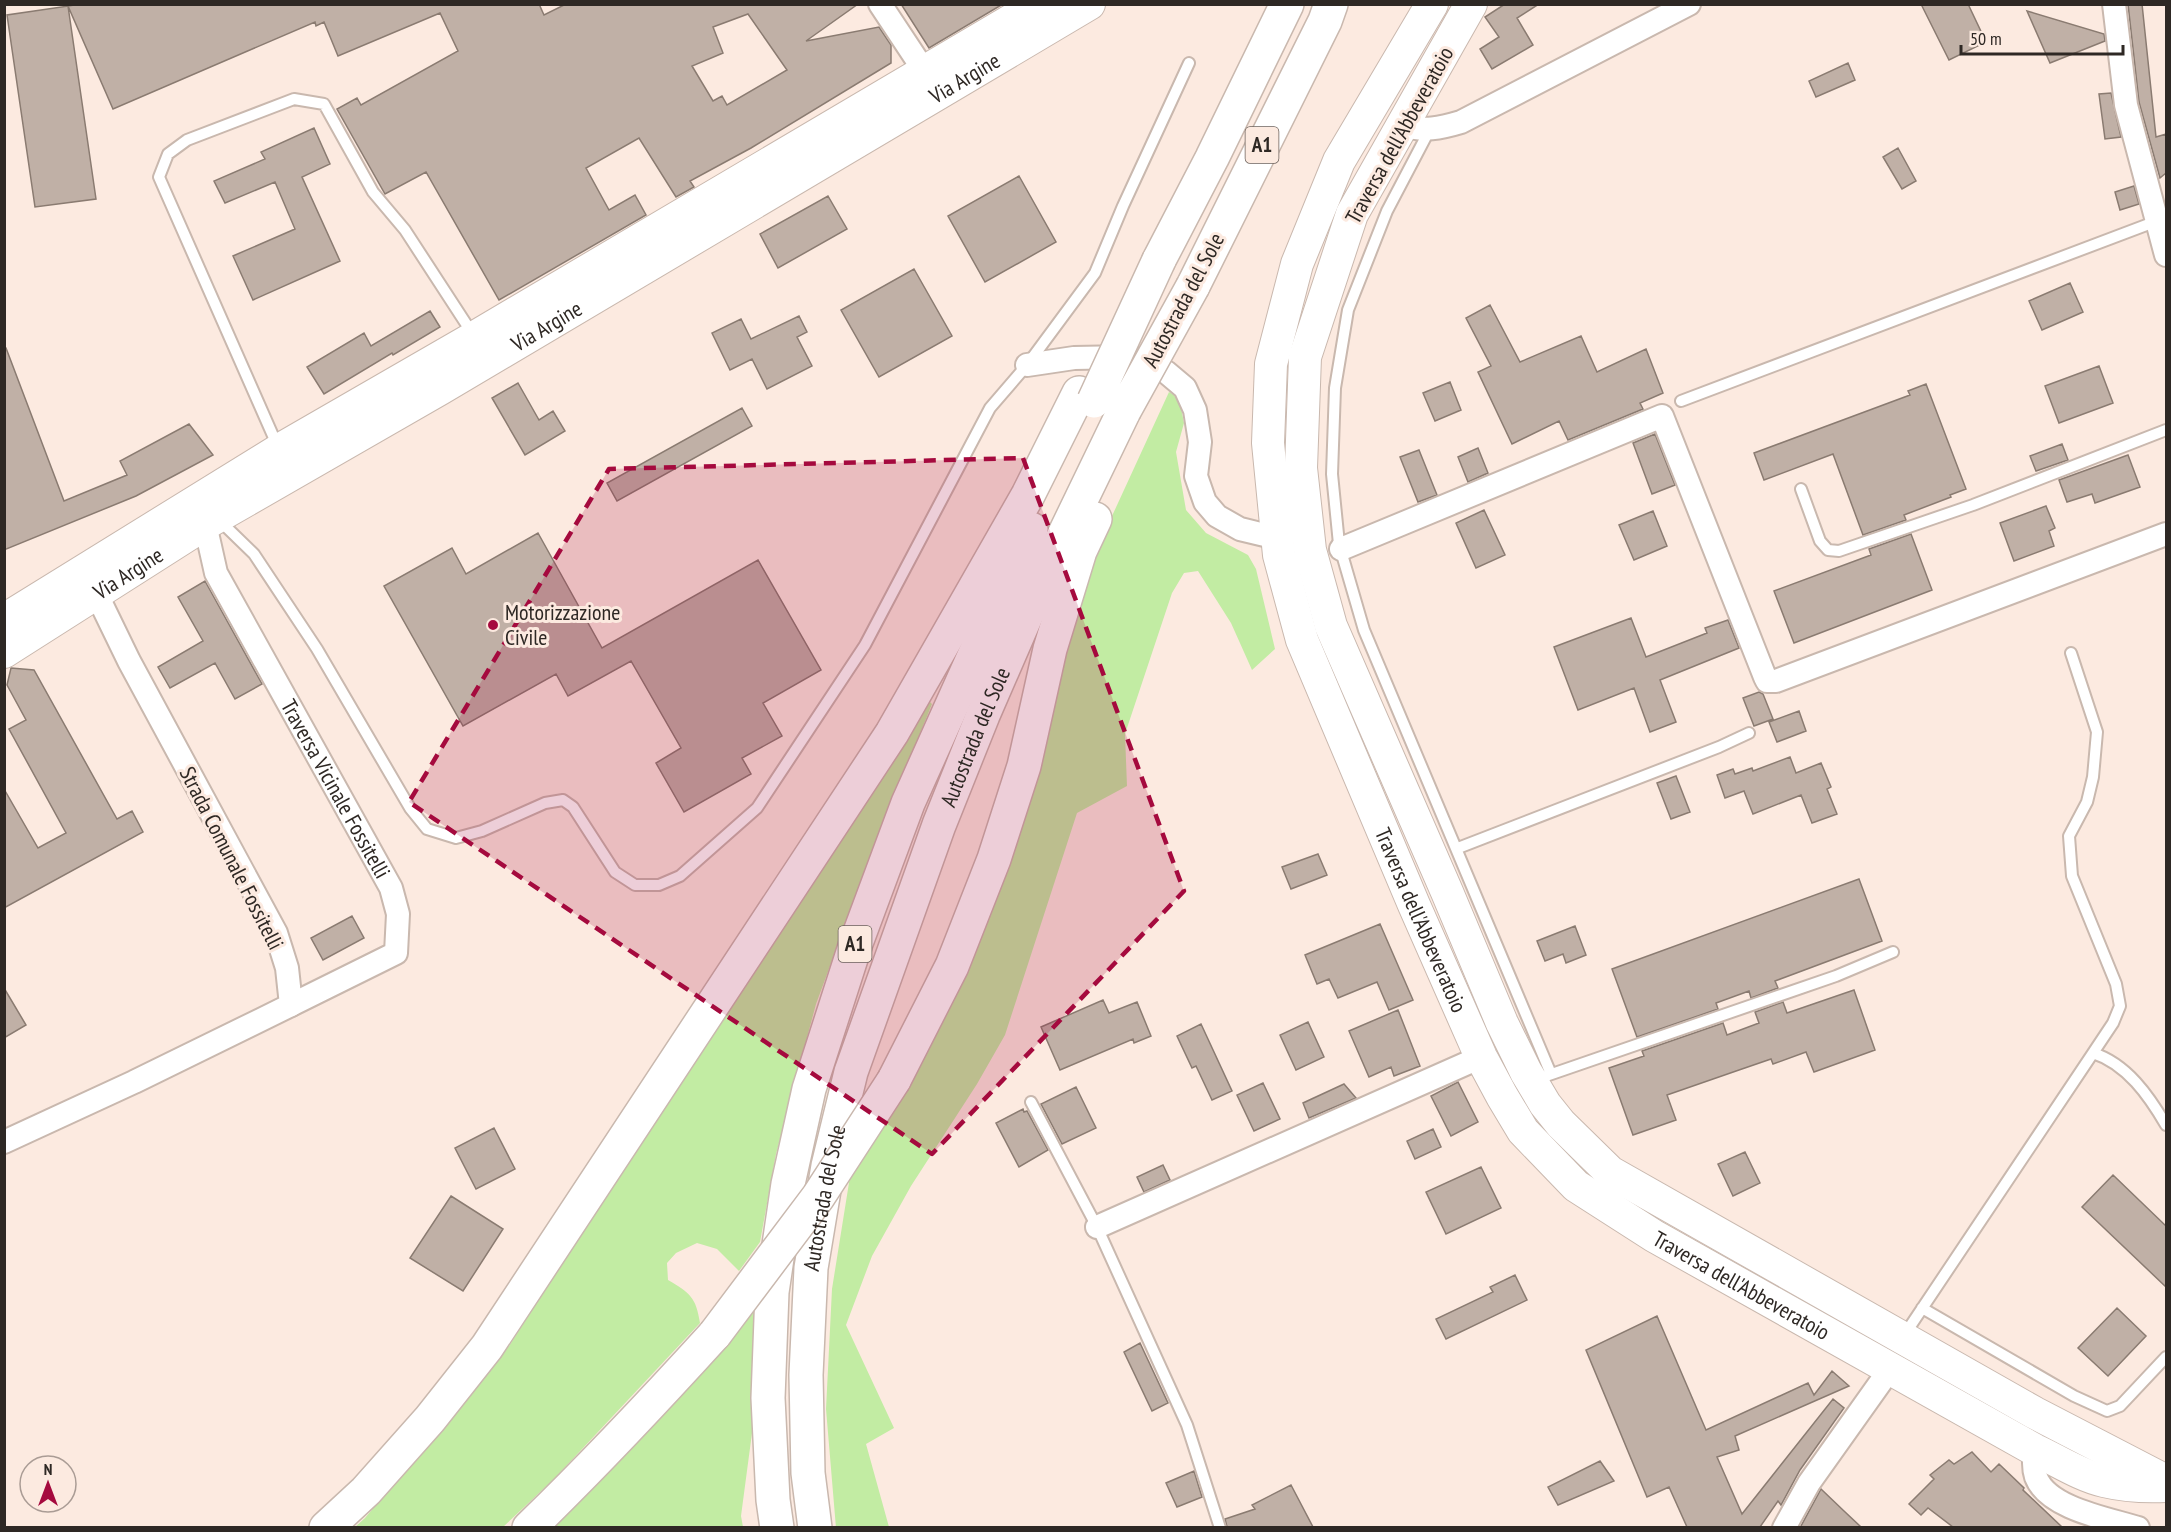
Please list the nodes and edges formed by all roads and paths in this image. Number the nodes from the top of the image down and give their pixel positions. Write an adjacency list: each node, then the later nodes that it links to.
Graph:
1 (880, 4): 11 (street)
2 (1038, 4): 11 (street, Via Argine)
3 (1089, 4): 23 (street, Via Argine)
4 (1287, 4): 17 (highway, Autostrada del Sole / A1, bridge)
5 (1332, 4): 19 (highway, Autostrada del Sole / A1, bridge)
6 (1432, 4): 25 (street, Traversa dell'Abbeveratoio)
7 (1471, 4): 12 (street, Traversa dell'Abbeveratoio)
8 (1689, 4): 12 (street)
9 (2114, 4): 13 (street)
10 (1189, 63): 16 (lane)
11 (925, 72): 15 (street, Via Argine)
12 (1417, 127): 26 (lane); 37 (street, Traversa dell'Abbeveratoio)
13 (2157, 221): 14 (street); 18 (lane)
14 (2166, 255)
15 (475, 338): 21 (street, Via Argine); 21 (lane)
16 (1027, 365): 23 (lane); 25 (street)
17 (1086, 397): 49 (highway); 51 (highway, Autostrada del Sole / A1)
18 (1681, 401)
19 (1133, 415): 50 (highway, bridge); 52 (highway, Autostrada del Sole / A1)
20 (2166, 430): 22 (lane)
21 (279, 450): 28 (street, Via Argine)
22 (1801, 489)
23 (211, 521): 27 (street, Via Argine); 34 (street, Traversa Vicinale Fossitelli)
24 (2166, 534): 26 (street)
25 (1277, 538): 36 (street, Traversa dell'Abbeveratoio)
26 (1341, 549): 32 (lane)
27 (96, 593): 29 (street, Via Argine); 34 (street, Strada Comunale Fossitelli)
28 (4, 620)
29 (4, 652)
30 (2071, 653): 35 (lane)
31 (1749, 733): 32 (lane)
32 (1458, 848): 37 (lane)
33 (1893, 952): 37 (lane)
34 (291, 1005): 40 (street)
35 (2093, 1053): 39 (lane); 42 (lane)
36 (1481, 1057): 41 (street); 45 (street, Traversa dell'Abbeveratoio)
37 (1541, 1078): 43 (street, Traversa dell'Abbeveratoio)
38 (1031, 1102): 41 (lane)
39 (2166, 1125)
40 (4, 1142)
41 (1097, 1227): 53 (lane)
42 (1922, 1308): 43 (lane); 44 (lane)
43 (1903, 1337): 47 (street, Traversa dell'Abbeveratoio)
44 (2166, 1357)
45 (1890, 1368): 46 (street, Traversa dell'Abbeveratoio); 54 (street)
46 (2035, 1450): 48 (street, Traversa dell'Abbeveratoio); 55 (street)
47 (2166, 1481)
48 (2166, 1486)
49 (326, 1527)
50 (529, 1527)
51 (777, 1527)
52 (815, 1527)
53 (1220, 1527)
54 (1784, 1527)
55 (2138, 1527)

